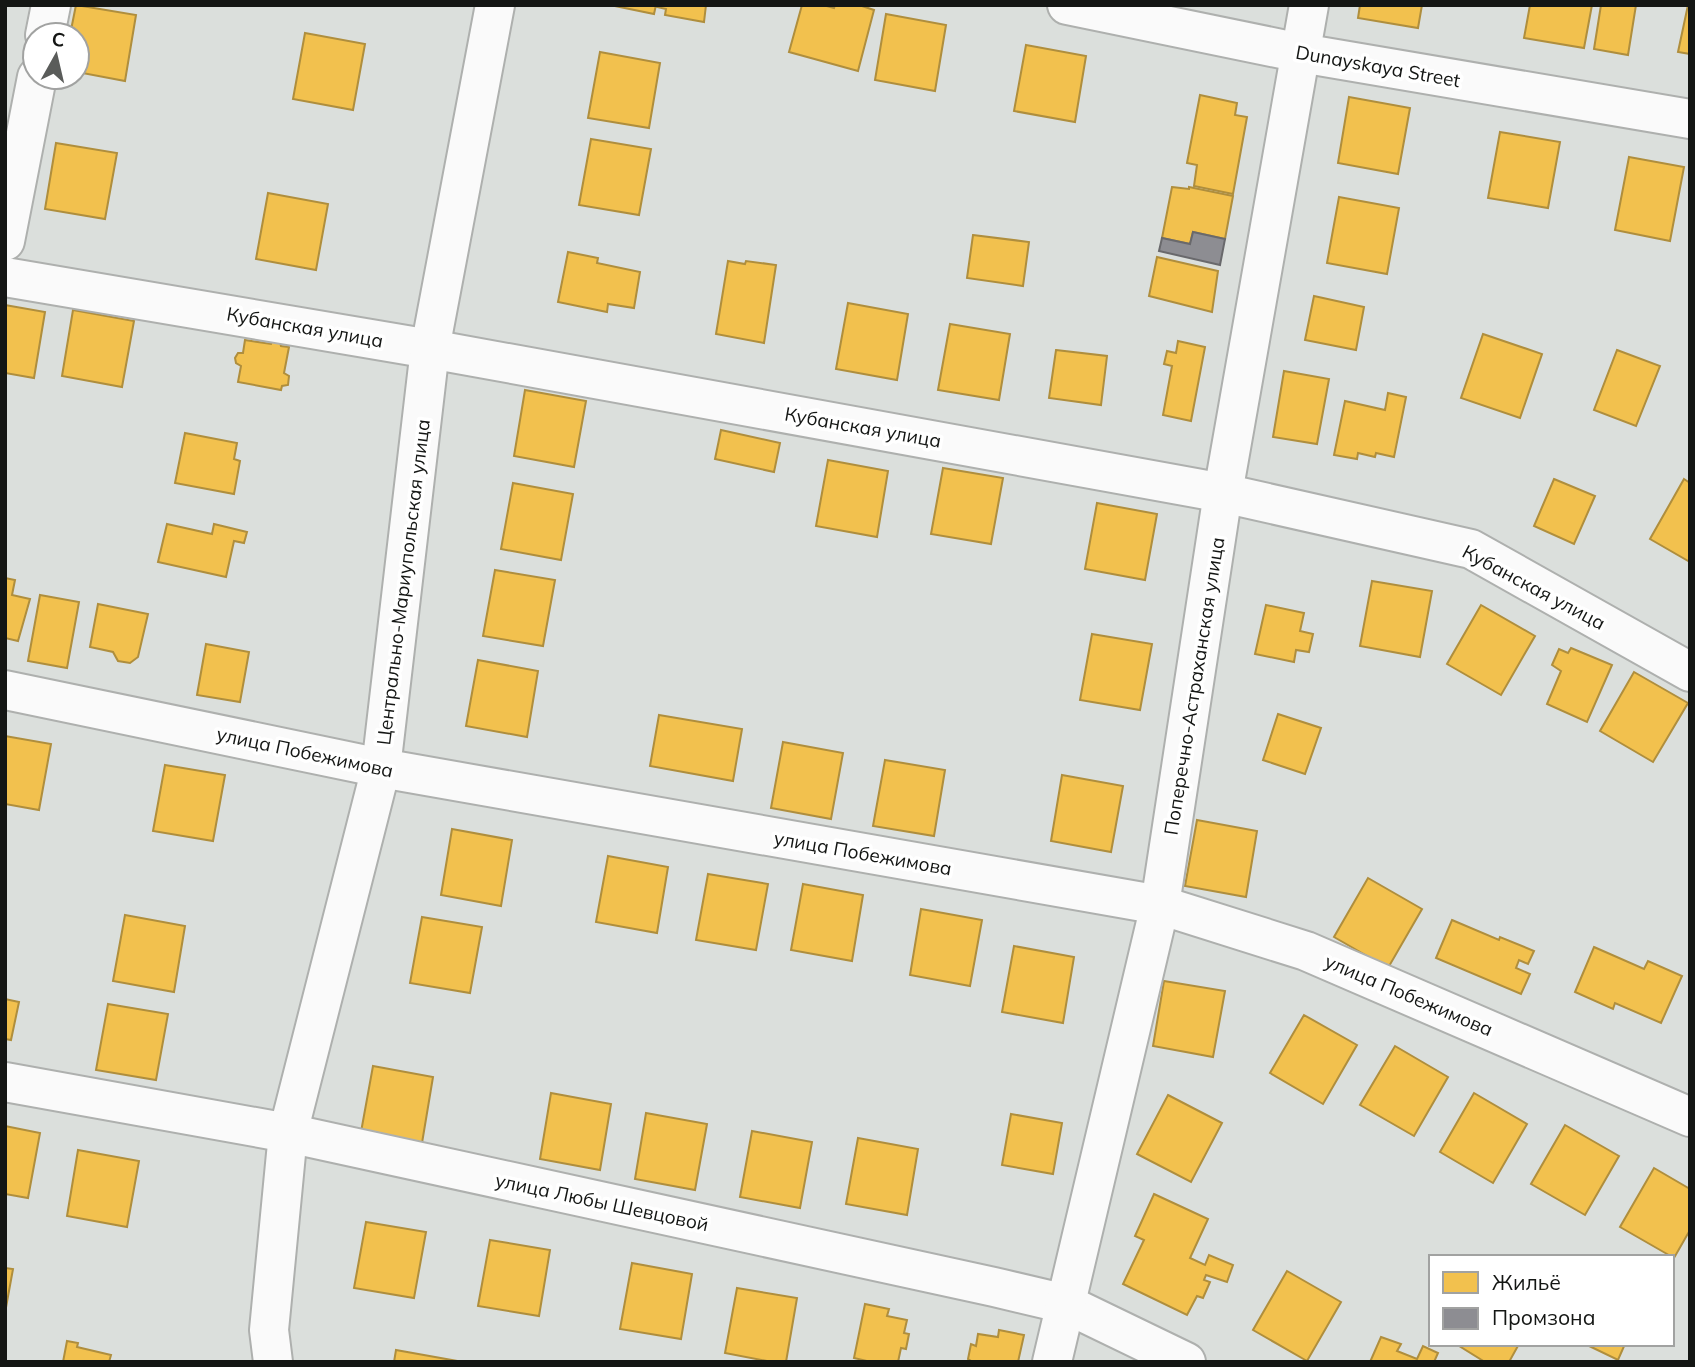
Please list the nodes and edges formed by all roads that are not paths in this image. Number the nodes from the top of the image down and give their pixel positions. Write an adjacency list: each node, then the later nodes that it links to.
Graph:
1 (495, 5): 9 (street, Центрально-Мариупольская улица)
2 (1067, 5): 4 (street, Dunayskaya Street)
3 (1309, 5): 4 (street, Поперечно-Астраханская улица)
4 (1301, 53): 6 (street, Dunayskaya Street); 10 (street, Поперечно-Астраханская улица)
5 (34, 91): 7 (street)
6 (1690, 119)
7 (5, 241)
8 (5, 277): 9 (street, Кубанская улица)
9 (430, 349): 10 (street, Кубанская улица); 13 (street, Центрально-Мариупольская улица)
10 (1223, 493): 11 (street, Кубанская улица); 14 (street, Поперечно-Астраханская улица)
11 (1690, 672)
12 (5, 690): 13 (street, улица Побежимова)
13 (382, 768): 14 (street, улица Побежимова); 17 (street, Центрально-Мариупольская улица)
14 (1160, 905): 16 (street, улица Побежимова); 18 (street, Поперечно-Астраханская улица)
15 (5, 1083): 17 (street, улица Любы Шевцовой)
16 (1690, 1117)
17 (288, 1133): 18 (street, улица Любы Шевцовой); 19 (street, Центрально-Мариупольская улица)
18 (1066, 1304): 20 (street, Поперечно-Астраханская улица); 21 (street, улица Любы Шевцовой)
19 (273, 1362)
20 (1052, 1362)
21 (1186, 1362)

